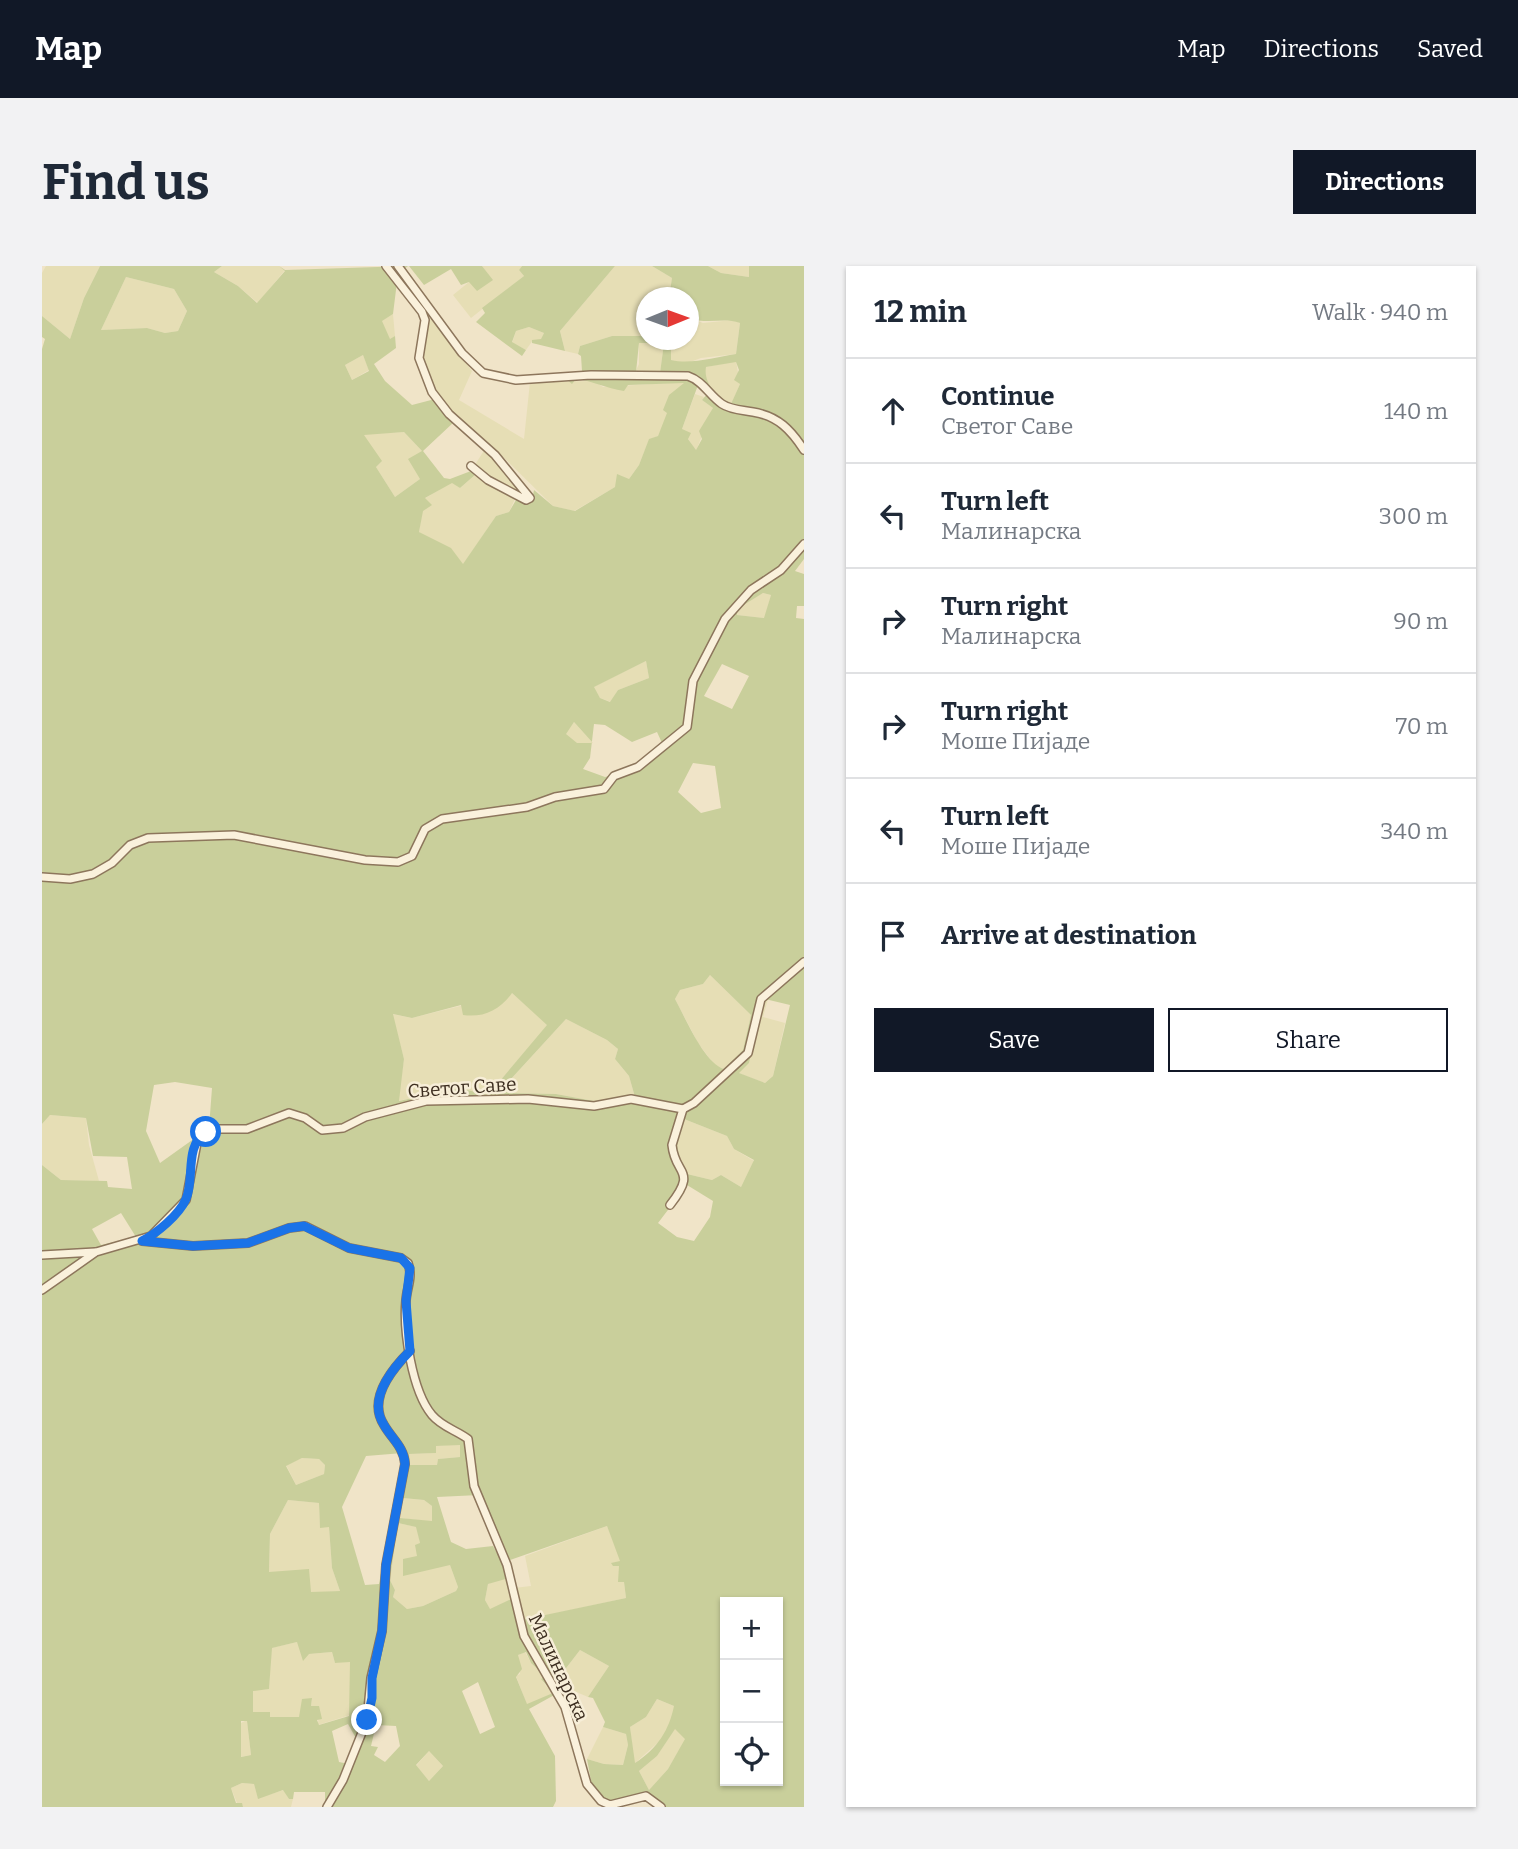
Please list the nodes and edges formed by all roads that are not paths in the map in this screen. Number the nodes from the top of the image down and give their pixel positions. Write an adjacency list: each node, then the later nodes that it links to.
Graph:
1 (386, 266): 4 (street)
2 (398, 266): 3 (street)
3 (804, 450)
4 (471, 466)
5 (804, 544): 6 (street)
6 (42, 877)
7 (804, 962): 8 (street)
8 (683, 1109): 9 (street); 10 (street, Светог Саве)
9 (670, 1205)
10 (142, 1241): 11 (street, Светог Саве); 14 (street, Малинарска)
11 (96, 1252): 12 (street); 13 (street, Светог Саве)
12 (42, 1255)
13 (42, 1290)
14 (410, 1351): 15 (street, Малинарска); 16 (street)
15 (598, 1804): 17 (street, Малинарска)
16 (327, 1807)
17 (661, 1807)

